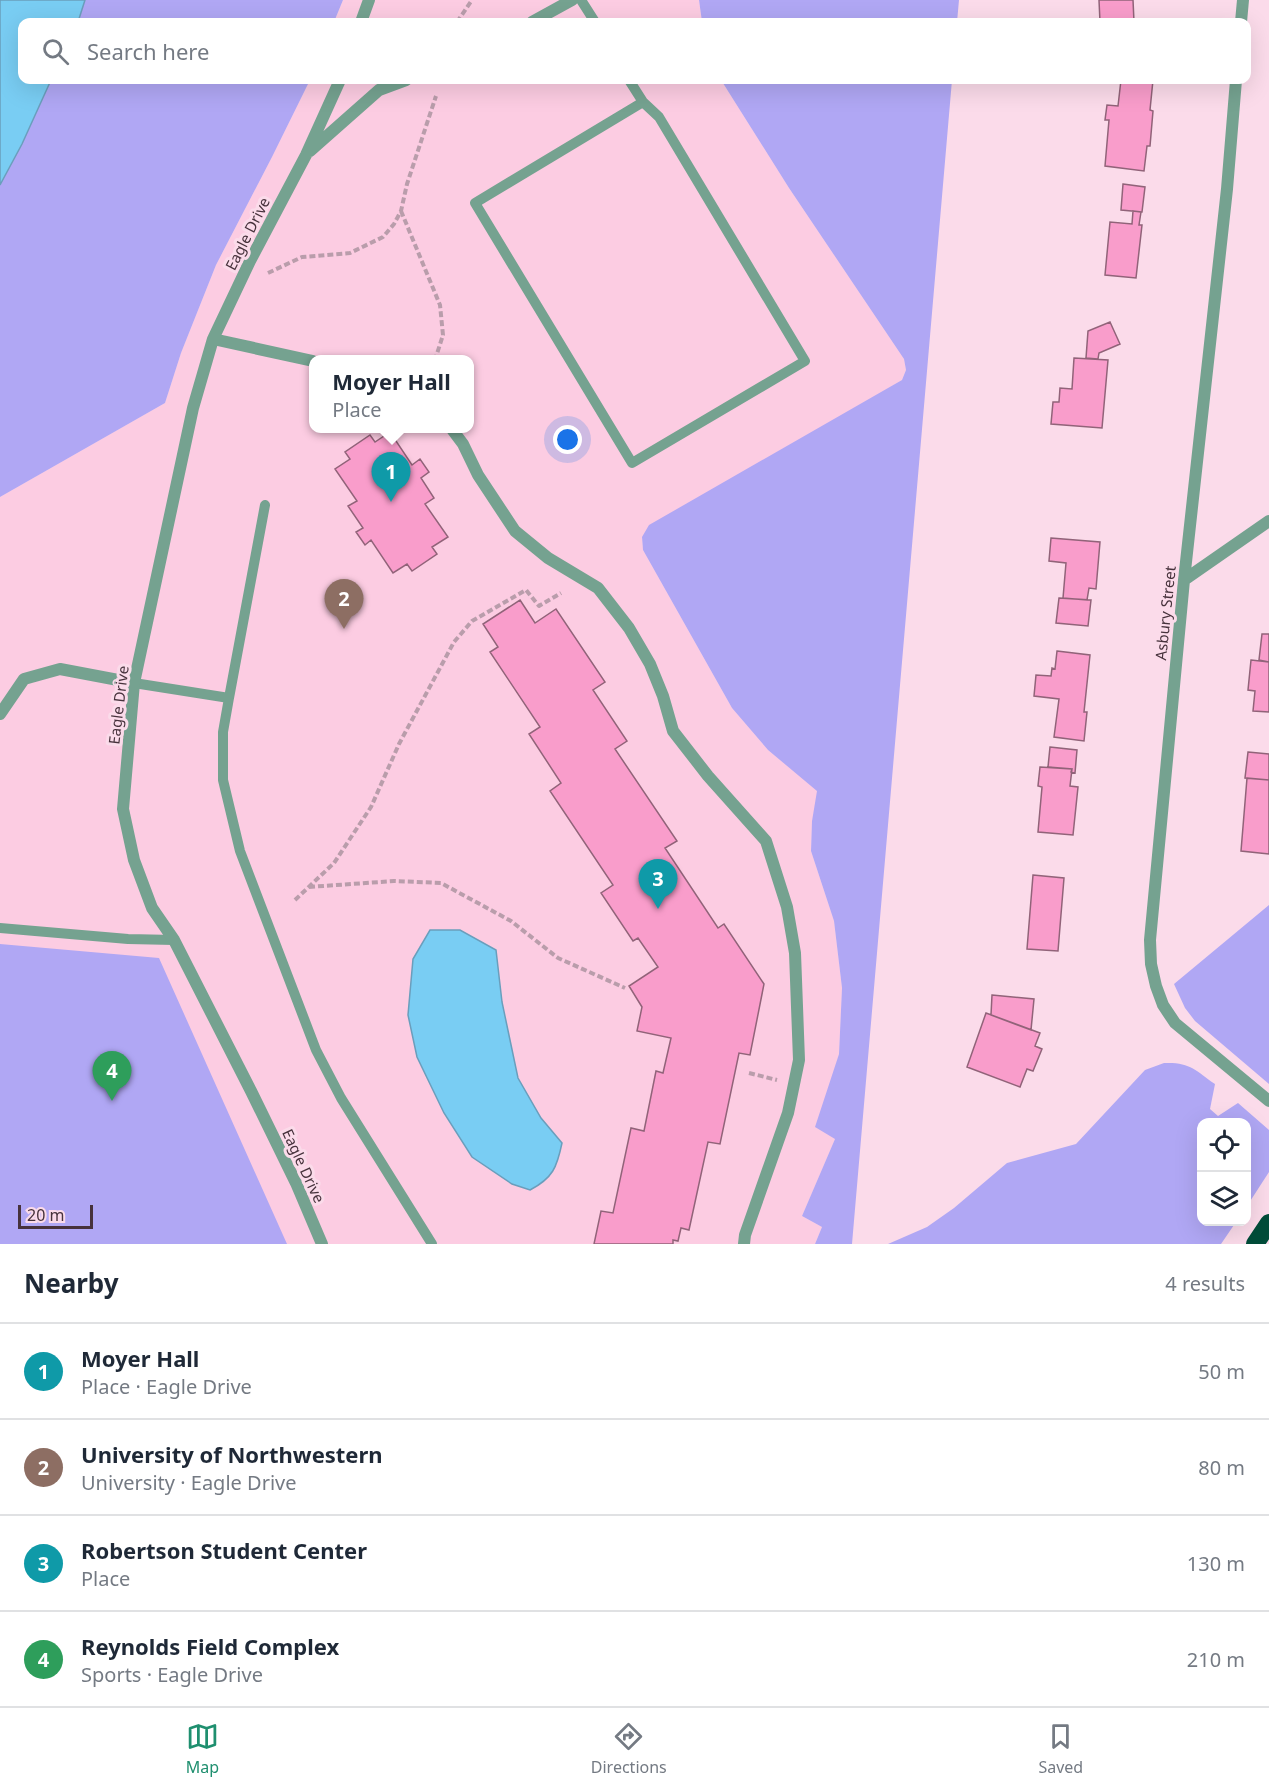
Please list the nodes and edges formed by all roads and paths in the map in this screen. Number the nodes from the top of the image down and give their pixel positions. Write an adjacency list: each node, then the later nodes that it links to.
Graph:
1 (369, 0): 6 (street)
2 (472, 0): 7 (path)
3 (572, 0): 8 (street)
4 (581, 0): 9 (lane)
5 (1243, 0): 10 (street)
6 (362, 18)
7 (460, 18)
8 (538, 18)
9 (592, 18)
10 (1241, 18)
11 (338, 84): 19 (street, Eagle Drive)
12 (373, 84): 16 (street)
13 (395, 84): 16 (street, Eagle Drive)
14 (632, 84): 18 (lane)
15 (1236, 84): 28 (street, Asbury Street)
16 (378, 90): 19 (street, Eagle Drive)
17 (436, 96): 20 (path)
18 (643, 102): 18 (lane)
19 (306, 155): 22 (street, Eagle Drive)
20 (401, 211): 21 (path); 23 (path)
21 (268, 273)
22 (213, 339): 24 (street); 30 (street, Eagle Drive)
23 (437, 355)
24 (309, 360)
25 (454, 433): 44 (street)
26 (265, 505): 31 (lane)
27 (1269, 521): 28 (street)
28 (1184, 580): 40 (street, Asbury Street)
29 (561, 593): 33 (path)
30 (134, 683): 31 (lane); 32 (street); 36 (street, Eagle Drive)
31 (229, 698): 43 (lane)
32 (0, 714)
33 (309, 887): 34 (path); 37 (path)
34 (295, 900)
35 (0, 928): 36 (lane)
36 (174, 940): 42 (street, Eagle Drive)
37 (625, 988)
38 (749, 1073): 39 (path)
39 (784, 1081)
40 (1269, 1101)
41 (1269, 1223): 45 (highway)
42 (321, 1244)
43 (432, 1244)
44 (744, 1244)
45 (1255, 1244)

